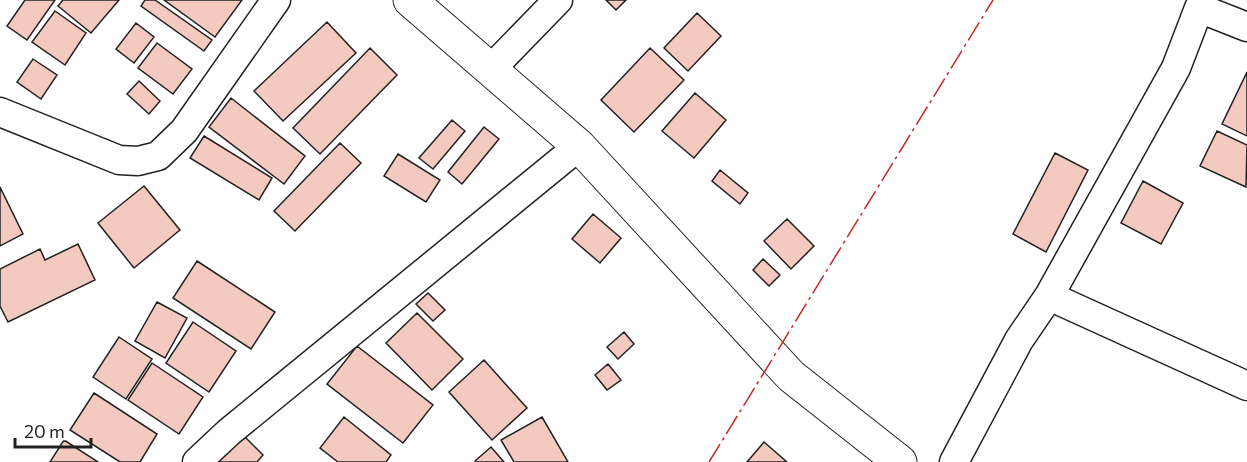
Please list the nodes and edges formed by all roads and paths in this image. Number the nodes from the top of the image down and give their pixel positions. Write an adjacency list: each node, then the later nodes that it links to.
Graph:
1 (276, 0): 7 (street)
2 (410, 0): 6 (main road)
3 (558, 0): 6 (street)
4 (1200, 4): 5 (street); 9 (street)
5 (1247, 27)
6 (491, 69): 8 (main road)
7 (0, 112)
8 (579, 146): 11 (street); 12 (main road)
9 (1049, 296): 10 (street); 13 (street)
10 (1247, 386)
11 (197, 462)
12 (900, 462)
13 (954, 462)

